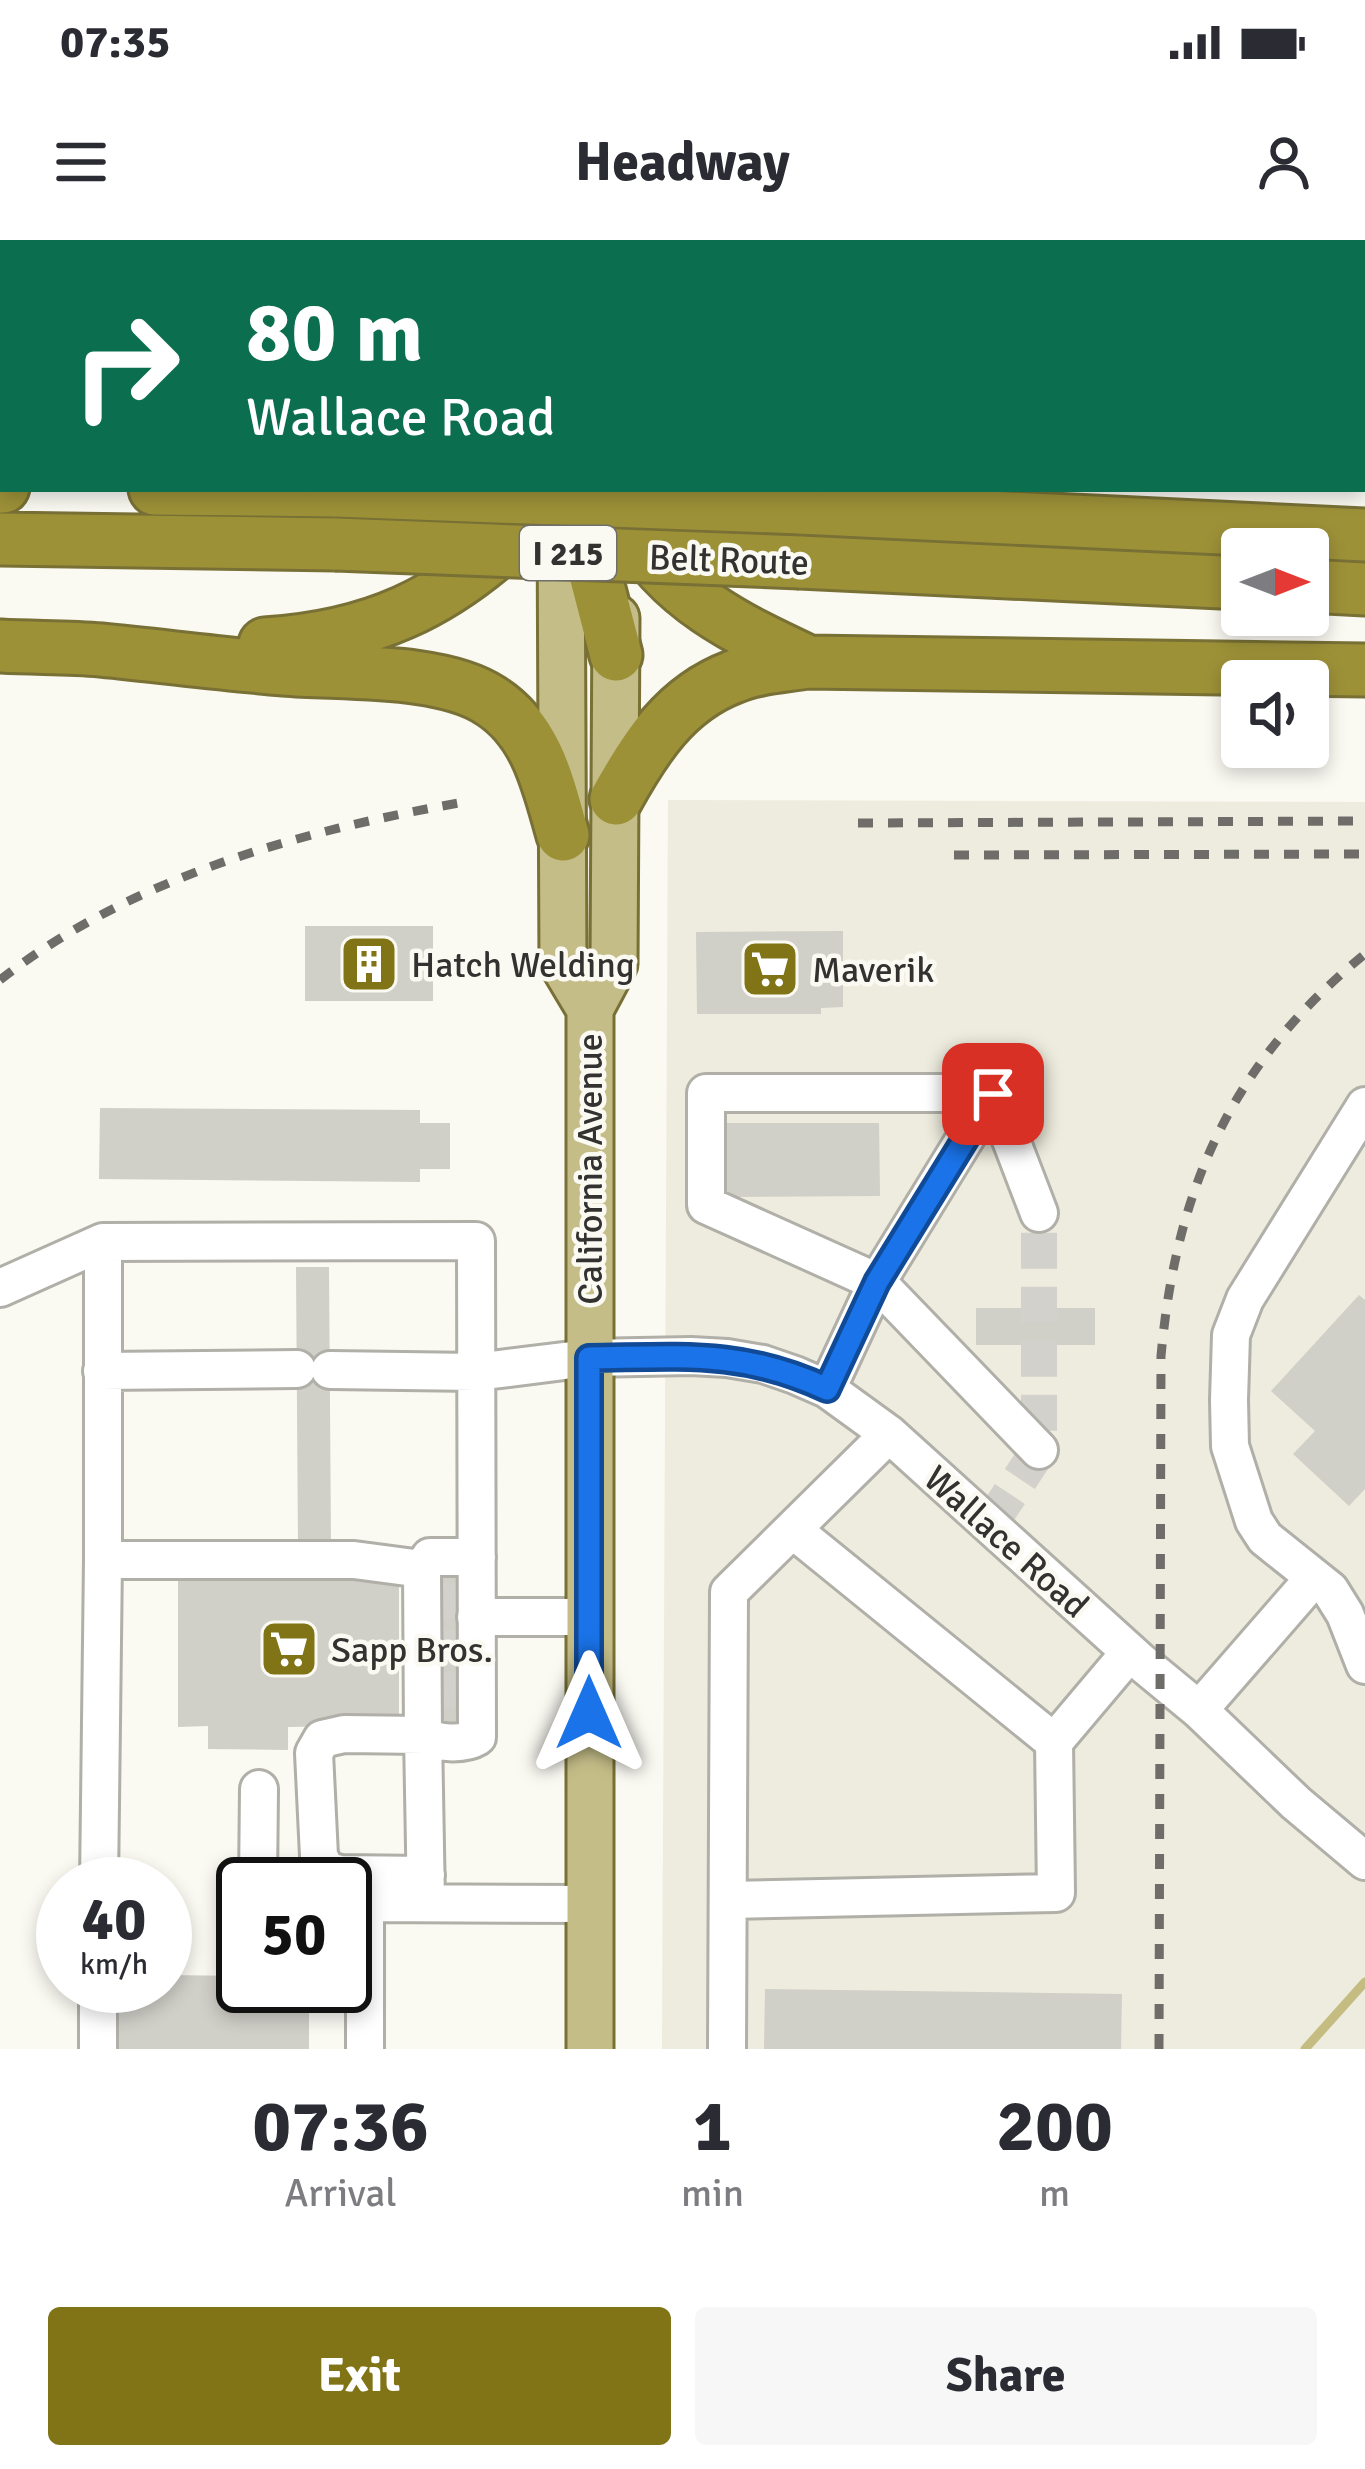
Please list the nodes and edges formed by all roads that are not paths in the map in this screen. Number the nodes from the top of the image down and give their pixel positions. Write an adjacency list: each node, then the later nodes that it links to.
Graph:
1 (363, 492): 5 (highway, Belt Route / I 215, bridge)
2 (616, 492): 13 (main road, California Avenue)
3 (617, 492): 14 (highway)
4 (570, 496): 10 (highway); 12 (highway); 13 (highway)
5 (1365, 535)
6 (0, 538): 7 (highway, Belt Route / I 215, bridge)
7 (1221, 582)
8 (1329, 587): 9 (highway)
9 (1365, 589)
10 (562, 593): 17 (main road, California Avenue)
11 (0, 646): 12 (highway)
12 (97, 650): 17 (highway)
13 (616, 656): 16 (main road, California Avenue)
14 (808, 662): 15 (highway); 16 (highway)
15 (1365, 670)
16 (616, 799): 18 (main road, California Avenue)
17 (563, 836): 18 (main road, California Avenue)
18 (590, 1009): 25 (main road, California Avenue)
19 (993, 1094): 21 (street); 23 (street); 23 (street)
20 (1365, 1106): 33 (street)
21 (1039, 1213)
22 (103, 1242): 24 (street); 26 (street); 27 (street)
23 (877, 1282): 28 (street); 30 (street)
24 (0, 1288)
25 (589, 1358): 27 (street, Wallace Road); 28 (street, Wallace Road); 35 (main road, California Avenue)
26 (102, 1371): 27 (street, Wallace Road); 32 (street)
27 (476, 1372): 34 (street)
28 (827, 1389): 29 (street, Wallace Road)
29 (889, 1434): 31 (street); 36 (street, Wallace Road)
30 (1039, 1450)
31 (794, 1530): 41 (street); 48 (street)
32 (103, 1560): 34 (street); 43 (street)
33 (1313, 1578): 37 (street); 39 (street)
34 (447, 1612): 35 (street); 38 (street); 38 (street)
35 (589, 1617): 49 (main road, California Avenue)
36 (1130, 1652): 39 (street, Wallace Road); 41 (street)
37 (1365, 1665)
38 (450, 1690): 40 (street); 40 (street)
39 (1199, 1710): 45 (street, Wallace Road)
40 (423, 1735): 46 (street); 46 (street)
41 (1054, 1742): 48 (street)
42 (259, 1789): 44 (street)
43 (99, 1857)
44 (258, 1857)
45 (1365, 1861)
46 (426, 1889): 47 (street); 49 (street)
47 (372, 1900)
48 (728, 1900): 55 (street)
49 (590, 1904): 54 (main road, California Avenue)
50 (98, 2013): 52 (street)
51 (363, 2013): 53 (street)
52 (98, 2049)
53 (365, 2049)
54 (590, 2049)
55 (727, 2049)

